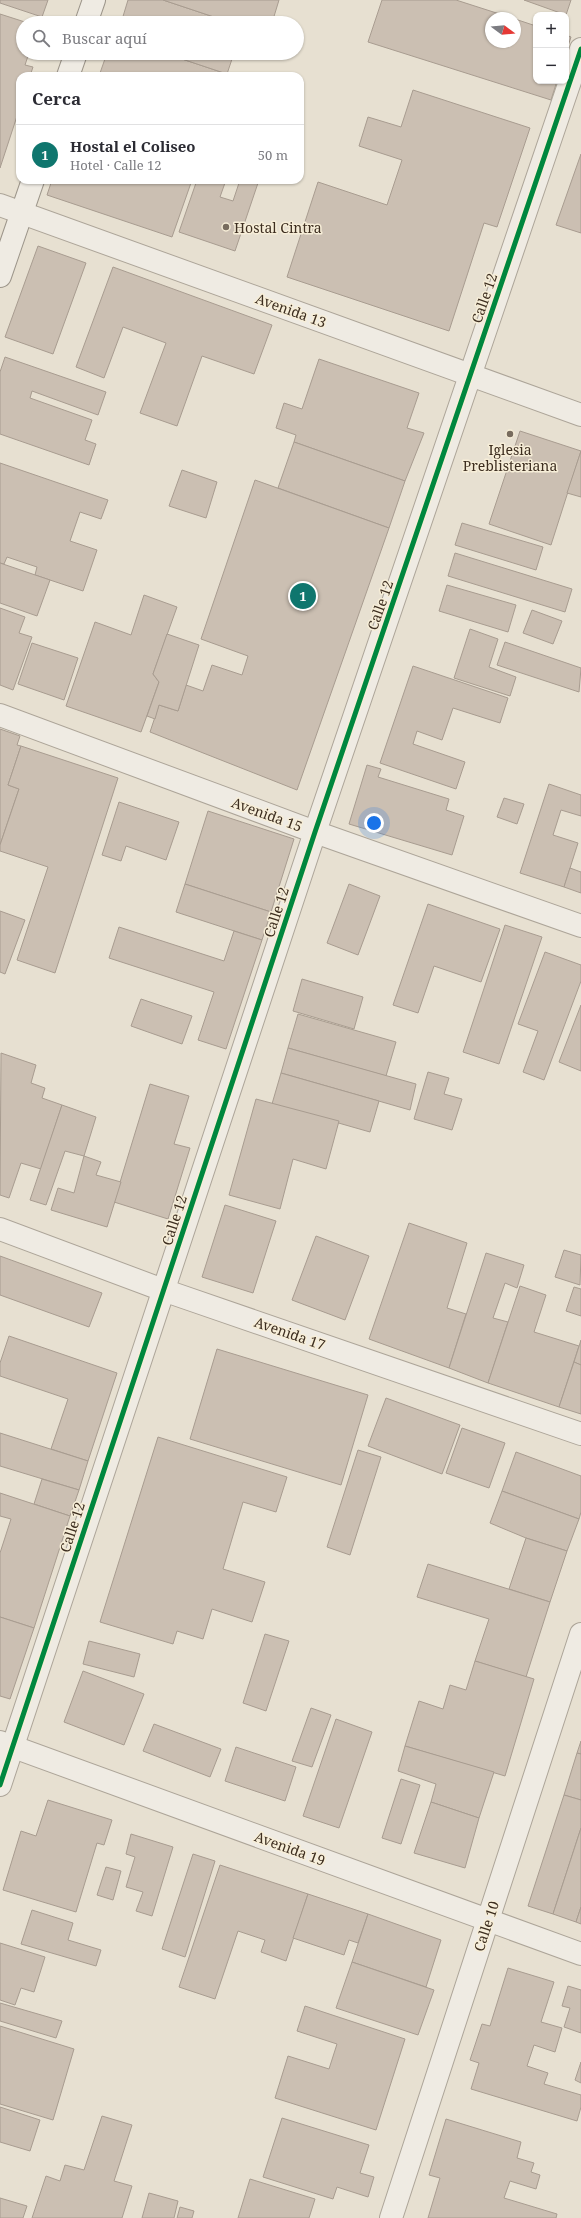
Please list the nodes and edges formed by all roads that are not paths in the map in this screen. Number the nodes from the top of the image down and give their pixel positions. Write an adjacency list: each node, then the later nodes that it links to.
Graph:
1 (94, 0): 2 (street)
2 (88, 16)
3 (581, 49): 10 (street, Calle 12)
4 (74, 60): 5 (street)
5 (69, 72)
6 (32, 184): 8 (street)
7 (0, 205): 8 (street, Avenida 13)
8 (22, 213): 9 (street); 10 (street, Avenida 13)
9 (0, 276)
10 (471, 374): 11 (street, Avenida 13); 13 (street, Calle 12)
11 (581, 415)
12 (0, 715): 13 (street, Avenida 15)
13 (315, 832): 14 (street, Avenida 15); 16 (street, Calle 12)
14 (581, 926)
15 (0, 1229): 16 (street, Avenida 17)
16 (163, 1290): 17 (street, Avenida 17); 19 (street, Calle 12)
17 (581, 1434)
18 (581, 1634): 21 (street, Calle 10)
19 (6, 1744): 20 (street, Calle 12); 21 (street, Avenida 19)
20 (0, 1785)
21 (488, 1921): 22 (street, Avenida 19); 23 (street, Calle 10)
22 (581, 1954)
23 (391, 2218)

